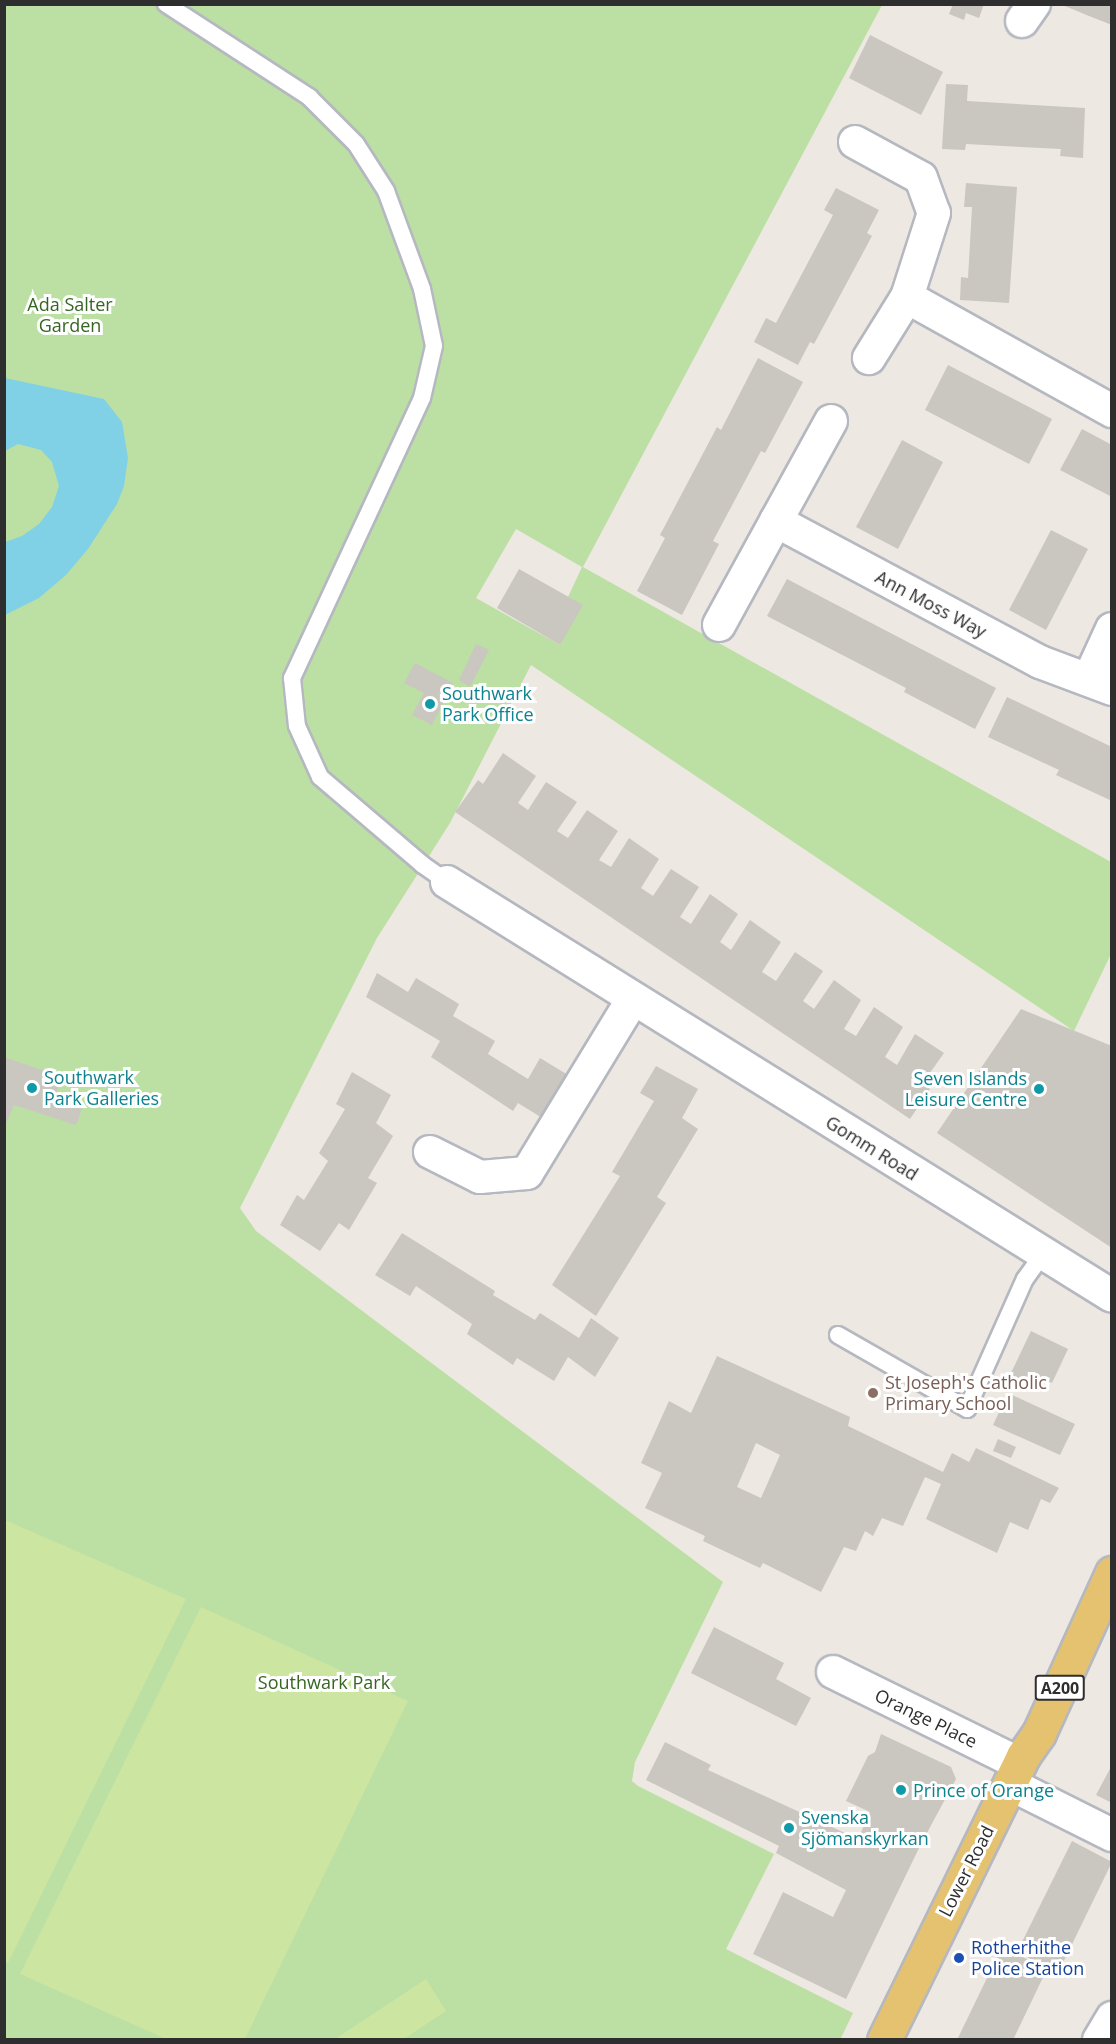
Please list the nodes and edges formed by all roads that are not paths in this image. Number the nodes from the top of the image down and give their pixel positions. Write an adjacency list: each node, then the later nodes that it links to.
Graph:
1 (166, 4): 11 (lane)
2 (855, 142): 3 (street)
3 (908, 297): 4 (street); 5 (street)
4 (869, 358)
5 (1112, 411)
6 (831, 421): 7 (street)
7 (776, 521): 8 (street); 10 (street, Ann Moss Way)
8 (719, 625)
9 (1112, 629): 10 (street, Ann Moss Way)
10 (1100, 684)
11 (447, 882): 12 (street, Gomm Road)
12 (633, 999): 13 (street); 14 (street, Gomm Road)
13 (430, 1152)
14 (1043, 1254): 15 (street, Gomm Road); 16 (lane)
15 (1112, 1296)
16 (838, 1335)
17 (1112, 1574): 19 (main road, Lower Road / A200)
18 (833, 1672): 19 (street, Orange Place)
19 (1015, 1774): 20 (street, Orange Place); 22 (main road, Lower Road / A200)
20 (1112, 1835)
21 (1112, 2018): 23 (street)
22 (884, 2040)
23 (1100, 2040)

